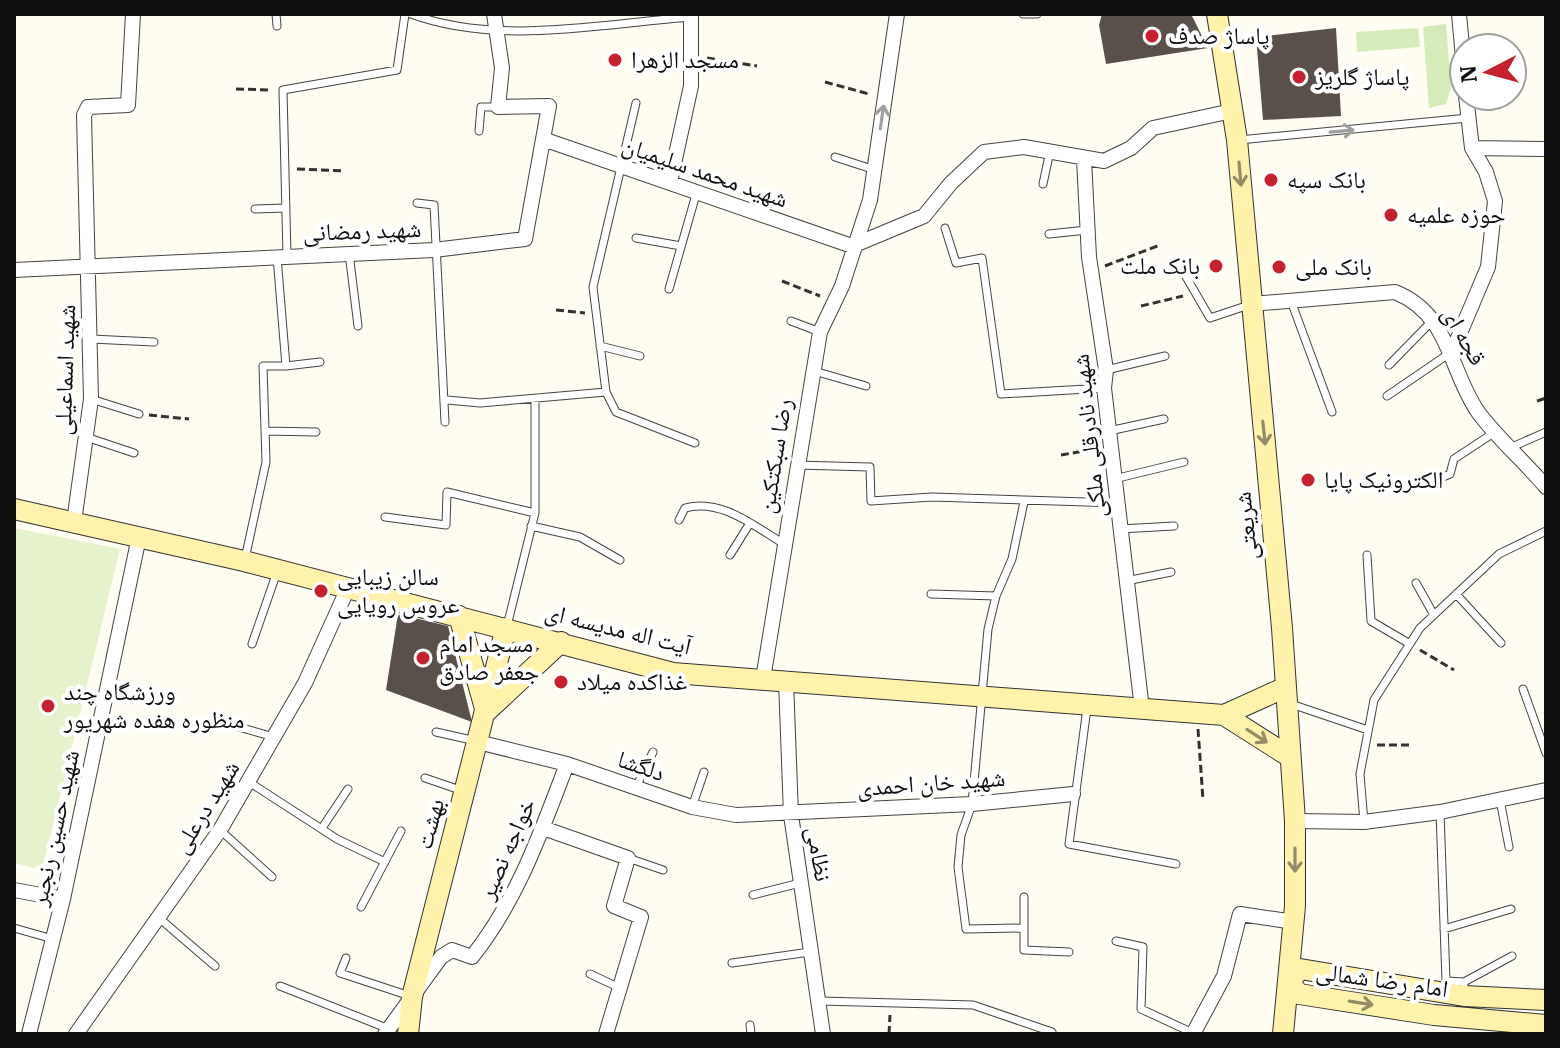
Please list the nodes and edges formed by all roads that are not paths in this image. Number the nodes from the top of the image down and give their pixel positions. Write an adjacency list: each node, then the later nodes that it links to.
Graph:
1 (133, 14): 42 (street, شهید اسماعیلی)
2 (276, 14): 10 (lane)
3 (408, 14): 11 (lane); 31 (lane)
4 (494, 14): 11 (street)
5 (897, 14): 26 (street, رضا سبکتکین, one-way to 5)
6 (1023, 14): 7 (lane)
7 (1037, 14)
8 (1217, 14): 14 (street, شریعتی)
9 (691, 15): 11 (lane); 27 (street)
10 (277, 26)
11 (496, 31): 13 (street)
12 (636, 103): 25 (lane)
13 (498, 107): 17 (lane); 18 (street, شهید رمضانی)
14 (1232, 111): 19 (street, شریعتی); 24 (street)
15 (1467, 112): 16 (street)
16 (1468, 118): 19 (lane, one-way to 16); 20 (street)
17 (479, 131)
18 (543, 139): 25 (street, شهید محمد سلیمیان); 39 (street, شهید رمضانی)
19 (1237, 140): 47 (street, شریعتی, one-way to 47)
20 (1472, 148): 21 (street); 55 (street)
21 (1546, 149)
22 (1050, 151): 24 (street); 28 (lane); 38 (street)
23 (835, 157): 26 (lane)
24 (1084, 159): 34 (street, شهید نادرقلی ملکی)
25 (620, 165): 27 (street, شهید محمد سلیمیان); 54 (lane)
26 (875, 170): 38 (street, رضا سبکتکین)
27 (670, 182): 29 (street, شهید محمد سلیمیان)
28 (1043, 184)
29 (697, 191): 37 (lane); 38 (street, شهید محمد سلیمیان)
30 (417, 203): 39 (lane)
31 (286, 208): 32 (lane); 41 (lane)
32 (255, 209)
33 (945, 228): 64 (lane)
34 (1087, 230): 35 (lane); 61 (street, شهید نادرقلی ملکی)
35 (1049, 234)
36 (636, 238): 37 (lane)
37 (681, 246): 45 (lane)
38 (852, 246): 51 (street, رضا سبکتکین)
39 (434, 250): 40 (street, شهید رمضانی); 69 (lane)
40 (349, 253): 41 (street, شهید رمضانی); 50 (lane)
41 (282, 256): 42 (street, شهید رمضانی); 60 (lane)
42 (90, 266): 43 (street, شهید رمضانی); 52 (street, شهید اسماعیلی)
43 (14, 270)
44 (1185, 275): 47 (lane)
45 (669, 289)
46 (1291, 301): 47 (street, قجه ای); 49 (street, قجه ای); 70 (lane)
47 (1251, 304): 124 (street, شریعتی, one-way to 124)
48 (791, 321): 51 (lane)
49 (1432, 321): 55 (street, قجه ای); 59 (lane)
50 (358, 326)
51 (820, 332): 62 (street, رضا سبکتکین)
52 (91, 339): 53 (lane); 67 (street, شهید اسماعیلی)
53 (154, 342)
54 (600, 346): 56 (lane); 65 (lane)
55 (1452, 352): 66 (lane); 76 (street, قجه ای)
56 (640, 356)
57 (1165, 356): 61 (lane)
58 (320, 362): 60 (lane)
59 (1389, 365)
60 (286, 366): 74 (lane)
61 (1106, 370): 64 (street, شهید نادرقلی ملکی)
62 (812, 371): 63 (lane); 84 (street, رضا سبکتکین)
63 (866, 386)
64 (1104, 388): 75 (street, شهید نادرقلی ملکی)
65 (606, 392): 68 (lane); 80 (lane)
66 (1387, 396)
67 (91, 399): 71 (lane); 79 (street, شهید اسماعیلی)
68 (535, 399): 69 (lane); 91 (lane)
69 (447, 400): 73 (lane)
70 (1332, 412)
71 (139, 414)
72 (1164, 419): 75 (lane)
73 (445, 422)
74 (265, 431): 77 (lane); 105 (lane)
75 (1109, 431): 85 (street, شهید نادرقلی ملکی)
76 (1497, 431): 81 (street, قجه ای); 86 (lane)
77 (316, 432)
78 (1546, 432): 81 (lane)
79 (86, 437): 82 (lane); 94 (street, شهید اسماعیلی)
80 (695, 443)
81 (1512, 447): 87 (street, قجه ای)
82 (134, 453)
83 (1184, 462): 85 (lane)
84 (796, 465): 88 (lane); 101 (street, رضا سبکتکین)
85 (1114, 479): 89 (street, شهید نادرقلی ملکی)
86 (1431, 482)
87 (1546, 487)
88 (1024, 502): 89 (lane); 113 (lane)
89 (1117, 503): 98 (street, شهید نادرقلی ملکی)
90 (14, 509): 94 (street, آیت اله مدیسه ای)
91 (535, 513): 92 (lane); 96 (lane)
92 (385, 517)
93 (679, 520): 95 (lane)
94 (74, 522): 100 (street, آیت اله مدیسه ای)
95 (750, 523): 101 (lane); 102 (lane)
96 (531, 526): 104 (lane); 116 (lane)
97 (1174, 526): 98 (lane)
98 (1120, 529): 108 (street, شهید نادرقلی ملکی)
99 (1546, 531): 112 (lane)
100 (139, 537): 105 (street, آیت اله مدیسه ای); 168 (street, شهید حسین رنجبر)
101 (784, 544): 121 (street, رضا سبکتکین)
102 (730, 555)
103 (1367, 555): 120 (lane)
104 (620, 560)
105 (244, 561): 106 (street, آیت اله مدیسه ای)
106 (278, 570): 110 (street, آیت اله مدیسه ای); 119 (lane)
107 (1171, 572): 108 (lane)
108 (1126, 581): 127 (street, شهید نادرقلی ملکی)
109 (1416, 583): 114 (lane)
110 (348, 588): 115 (street, آیت اله مدیسه ای); 133 (street, شهید درعلی)
111 (931, 594): 113 (lane)
112 (1456, 594): 114 (lane); 118 (lane)
113 (996, 596): 125 (lane)
114 (1434, 615): 120 (lane)
115 (459, 616): 116 (street, آیت اله مدیسه ای); 128 (street)
116 (506, 628): 117 (street, آیت اله مدیسه ای); 128 (street, بهشت)
117 (561, 642): 121 (street, آیت اله مدیسه ای); 128 (street)
118 (1501, 643)
119 (252, 644)
120 (1410, 644): 131 (lane)
121 (763, 679): 122 (street, آیت اله مدیسه ای)
122 (786, 681): 125 (street, آیت اله مدیسه ای); 151 (street, نظامی)
123 (1523, 689): 136 (lane)
124 (1286, 695): 129 (street); 131 (lane); 137 (street, شریعتی)
125 (981, 697): 126 (street, آیت اله مدیسه ای); 148 (lane)
126 (1087, 706): 127 (street, آیت اله مدیسه ای); 146 (lane)
127 (1142, 709): 129 (street, آیت اله مدیسه ای)
128 (486, 712): 134 (street, بهشت)
129 (1224, 715): 137 (street, one-way to 137)
130 (217, 721): 133 (lane)
131 (1368, 730): 153 (lane)
132 (436, 732): 134 (lane)
133 (274, 737): 141 (street, شهید درعلی)
134 (478, 742): 138 (street, دلگشا); 145 (street, بهشت)
135 (653, 752): 142 (lane)
136 (1546, 753)
137 (1290, 757): 152 (street, شریعتی)
138 (567, 764): 142 (street, دلگشا); 155 (street, خواجه نصیر)
139 (704, 772): 149 (lane)
140 (425, 778): 145 (lane)
141 (249, 782): 154 (lane); 156 (street, شهید درعلی)
142 (636, 787): 149 (street, دلگشا)
143 (348, 789): 154 (lane)
144 (1546, 790): 147 (street)
145 (466, 792): 189 (street, بهشت)
146 (1073, 794): 148 (street, شهید خان احمدی); 161 (lane)
147 (1500, 800): 150 (street); 158 (lane)
148 (972, 804): 151 (street, شهید خان احمدی); 174 (lane)
149 (692, 807): 151 (street, دلگشا)
150 (1440, 812): 153 (street); 175 (lane)
151 (791, 815): 164 (street, نظامی)
152 (1295, 821): 153 (street); 172 (street, شریعتی, one-way to 172)
153 (1364, 822)
154 (322, 828): 160 (lane)
155 (543, 828): 159 (street); 189 (street, خواجه نصیر)
156 (220, 830): 163 (lane); 171 (street, شهید درعلی)
157 (401, 831): 160 (lane)
158 (1509, 847)
159 (628, 858): 162 (lane); 187 (street)
160 (385, 862): 169 (lane)
161 (1176, 864)
162 (663, 870)
163 (272, 877)
164 (802, 882): 166 (lane); 178 (street, نظامی)
165 (14, 890): 168 (street)
166 (753, 895)
167 (1024, 897): 174 (lane)
168 (63, 899): 176 (street, شهید حسین رنجبر)
169 (361, 907)
170 (1511, 909): 175 (lane)
171 (158, 918): 183 (lane); 198 (street, شهید درعلی)
172 (1294, 922): 185 (street, شریعتی); 202 (street)
173 (14, 928): 176 (lane)
174 (1024, 928): 179 (lane)
175 (1444, 929): 188 (lane)
176 (53, 939): 197 (street, شهید حسین رنجبر)
177 (1116, 941): 202 (lane)
178 (812, 952): 182 (lane); 191 (street, نظامی)
179 (1069, 952)
180 (1512, 956): 188 (lane)
181 (346, 958): 189 (lane)
182 (732, 963)
183 (215, 966)
184 (590, 974): 187 (lane)
185 (1289, 982): 188 (street, امام رضا شمالی); 194 (street, امام رضا شمالی, one-way to 194); 203 (street, شریعتی)
186 (280, 986): 195 (lane)
187 (620, 988): 199 (street)
188 (1464, 989): 190 (street, امام رضا شمالی)
189 (412, 997): 195 (street, بهشت)
190 (1546, 1000)
191 (820, 1001): 196 (lane); 201 (street, نظامی)
192 (750, 1025): 200 (lane)
193 (1546, 1025): 194 (street, امام رضا شمالی)
194 (1472, 1026)
195 (394, 1032)
196 (1052, 1032)
197 (29, 1034)
198 (76, 1034)
199 (606, 1034)
200 (751, 1034)
201 (823, 1034)
202 (1193, 1034)
203 (1283, 1034)

